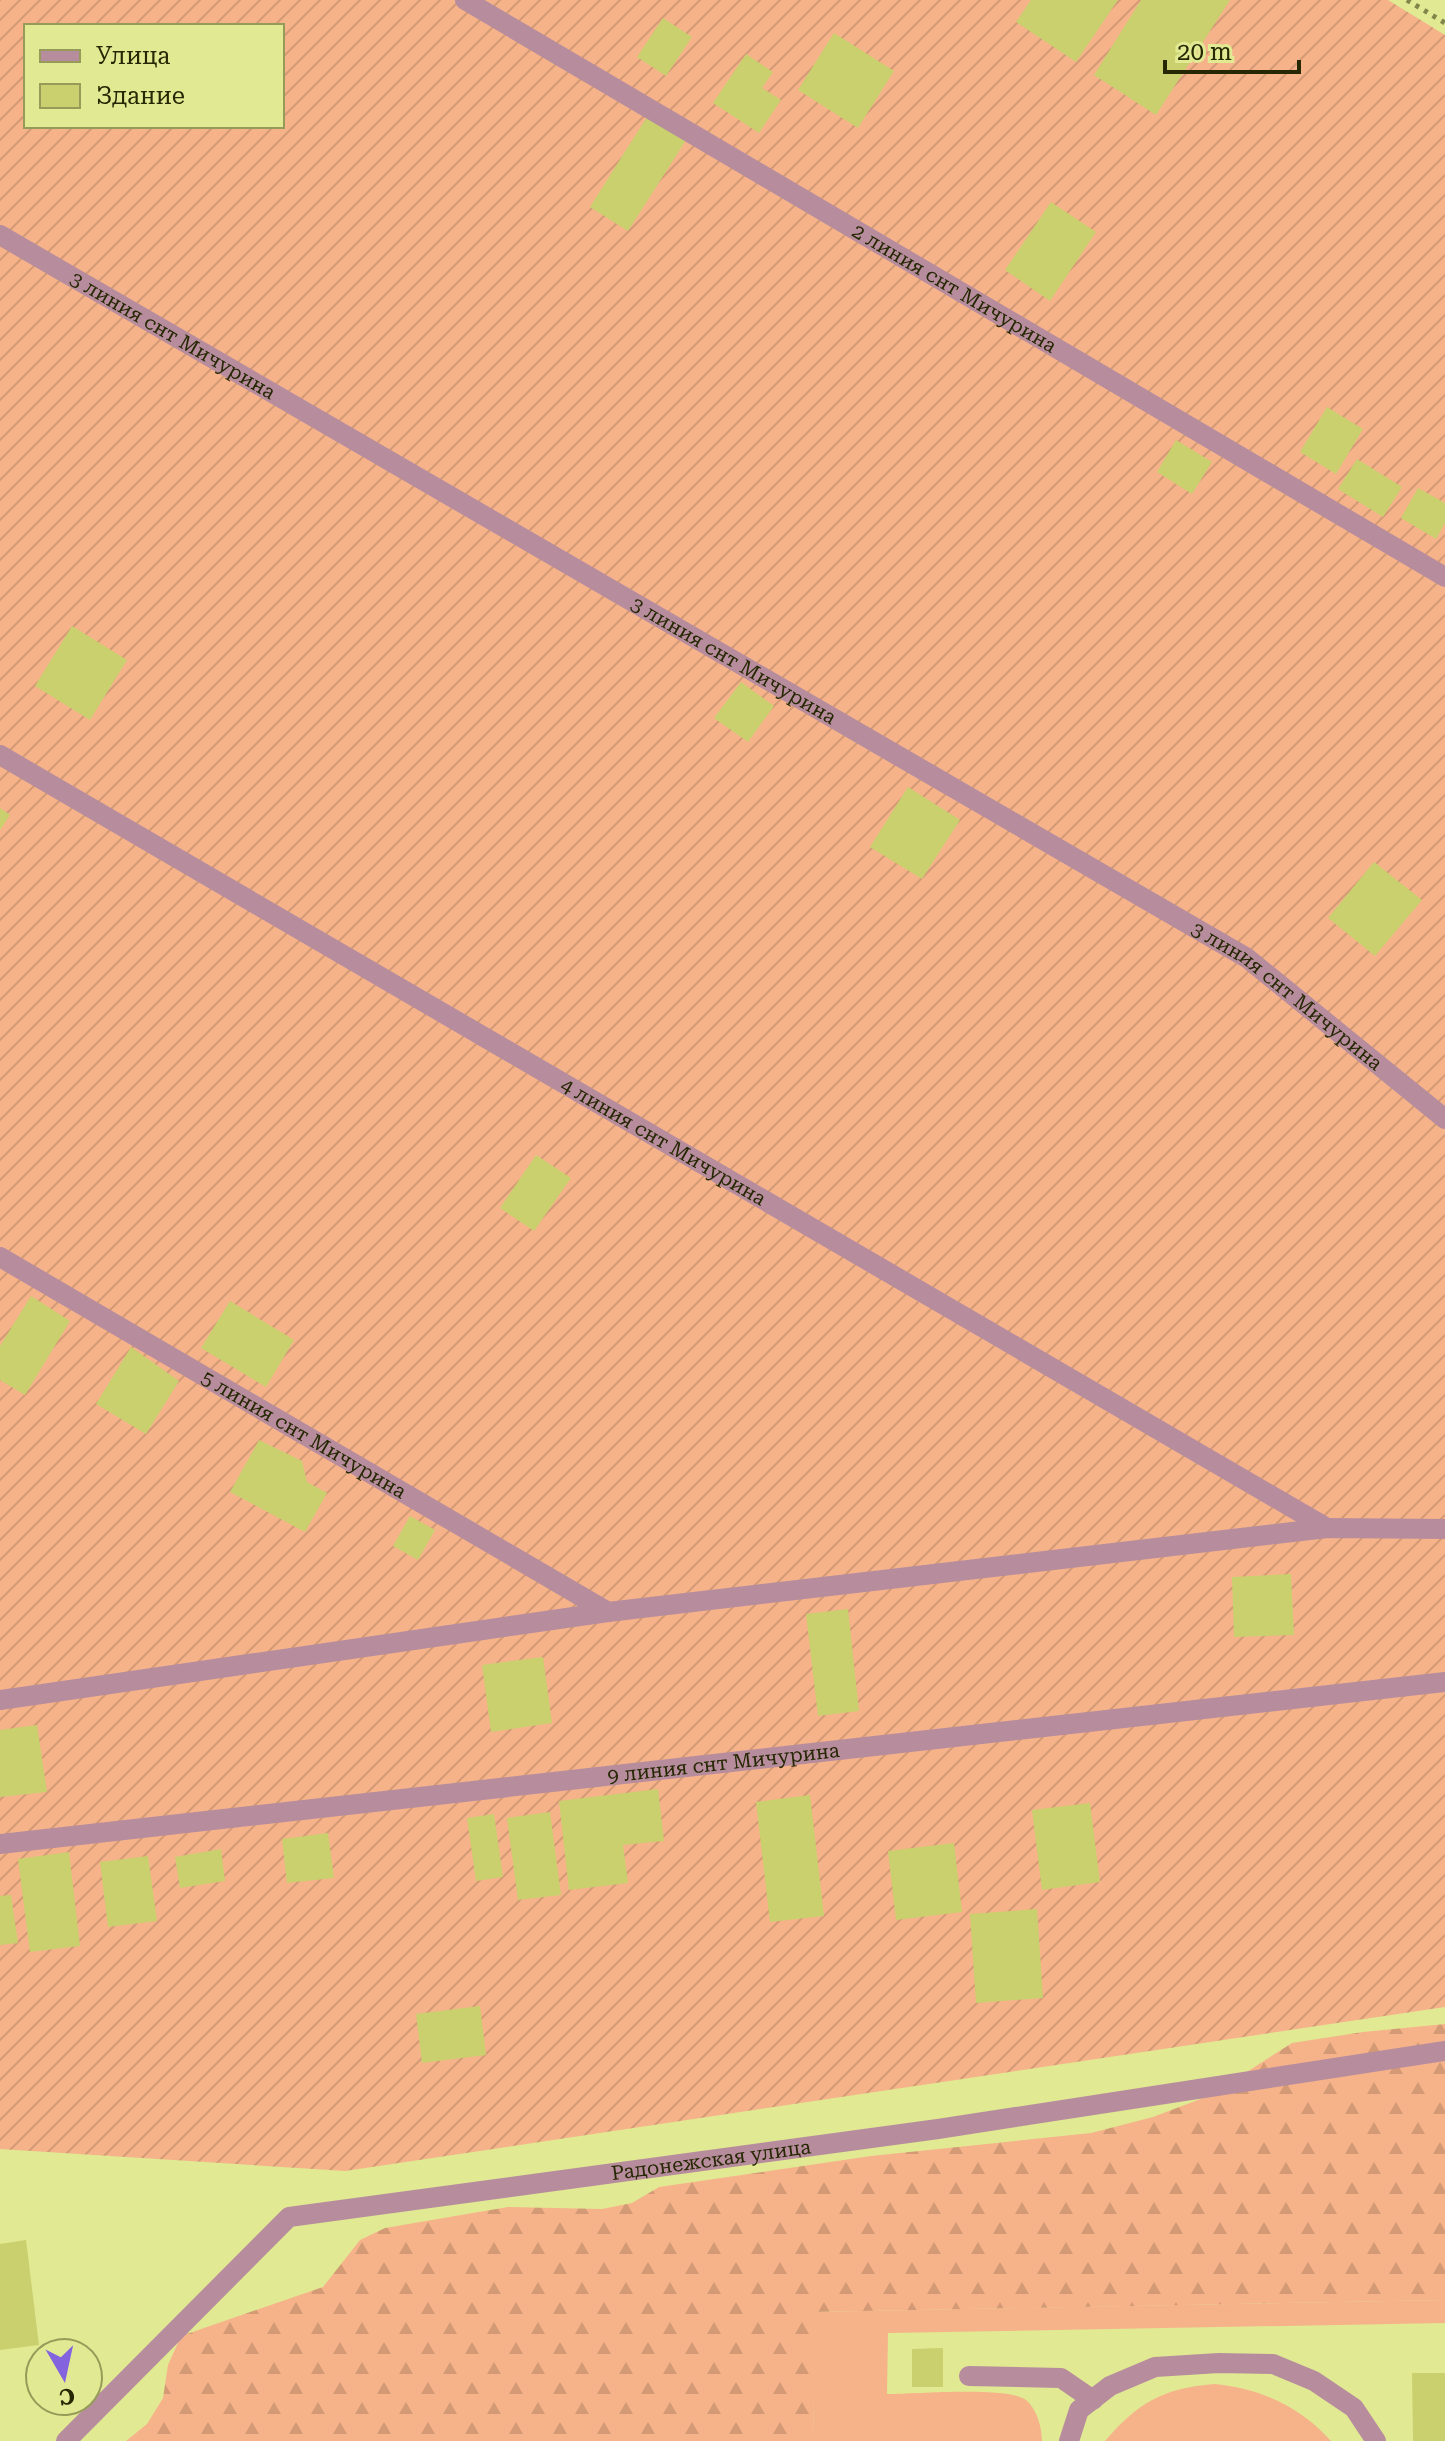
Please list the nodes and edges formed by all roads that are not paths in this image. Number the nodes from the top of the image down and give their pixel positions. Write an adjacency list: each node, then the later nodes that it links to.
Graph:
1 (465, 0): 3 (street, 2 линия снт Мичурина)
2 (0, 235): 5 (street, 3 линия снт Мичурина)
3 (1445, 577)
4 (0, 755): 7 (street, 4 линия снт Мичурина)
5 (1445, 1119)
6 (0, 1257): 9 (street, 5 линия снт Мичурина)
7 (1327, 1528): 8 (street); 9 (street)
8 (1445, 1529)
9 (608, 1612): 11 (street)
10 (1445, 1682): 12 (street, 9 линия снт Мичурина)
11 (0, 1700)
12 (0, 1844)
13 (1445, 2051): 16 (street, Радонежская улица)
14 (969, 2376): 15 (street)
15 (1093, 2400): 17 (street); 18 (street)
16 (66, 2441)
17 (1069, 2441)
18 (1376, 2441)

